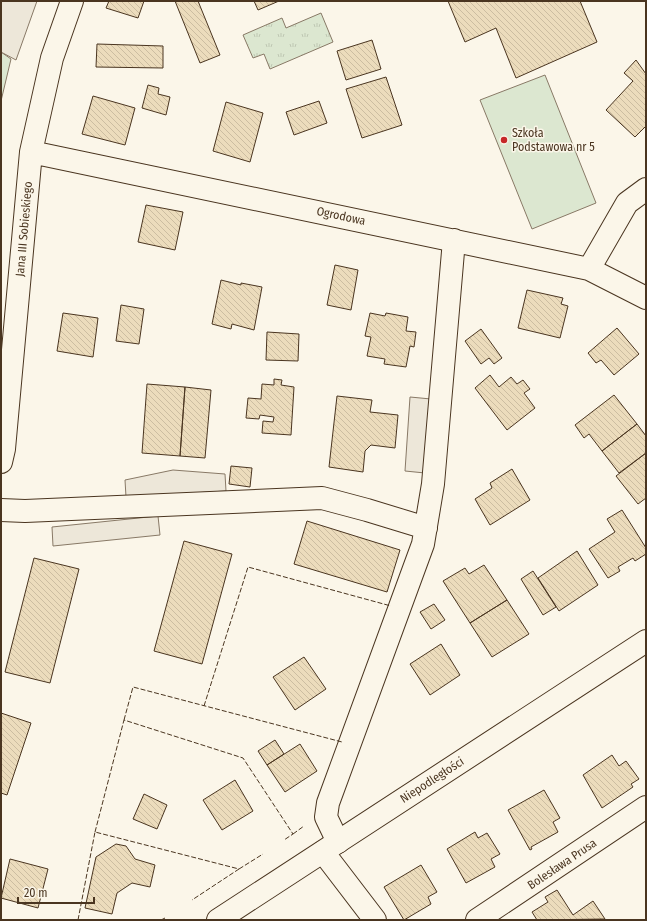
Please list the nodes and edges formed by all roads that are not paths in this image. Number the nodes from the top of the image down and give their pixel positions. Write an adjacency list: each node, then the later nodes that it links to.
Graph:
1 (72, 1): 2 (street, Jana III Sobieskiego)
2 (30, 152): 4 (street, Ogrodowa); 7 (street, Jana III Sobieskiego)
3 (646, 189): 5 (street)
4 (454, 240): 5 (street, Ogrodowa); 9 (street)
5 (589, 269): 6 (street, Ogrodowa)
6 (646, 298)
7 (1, 462)
8 (1, 510): 9 (street)
9 (426, 528): 12 (street)
10 (646, 641): 12 (street, Niepodległości)
11 (646, 807): 15 (street, Bolesława Prusa)
12 (330, 847): 13 (street, Niepodległości); 14 (street)
13 (218, 920)
14 (375, 920)
15 (477, 920)

